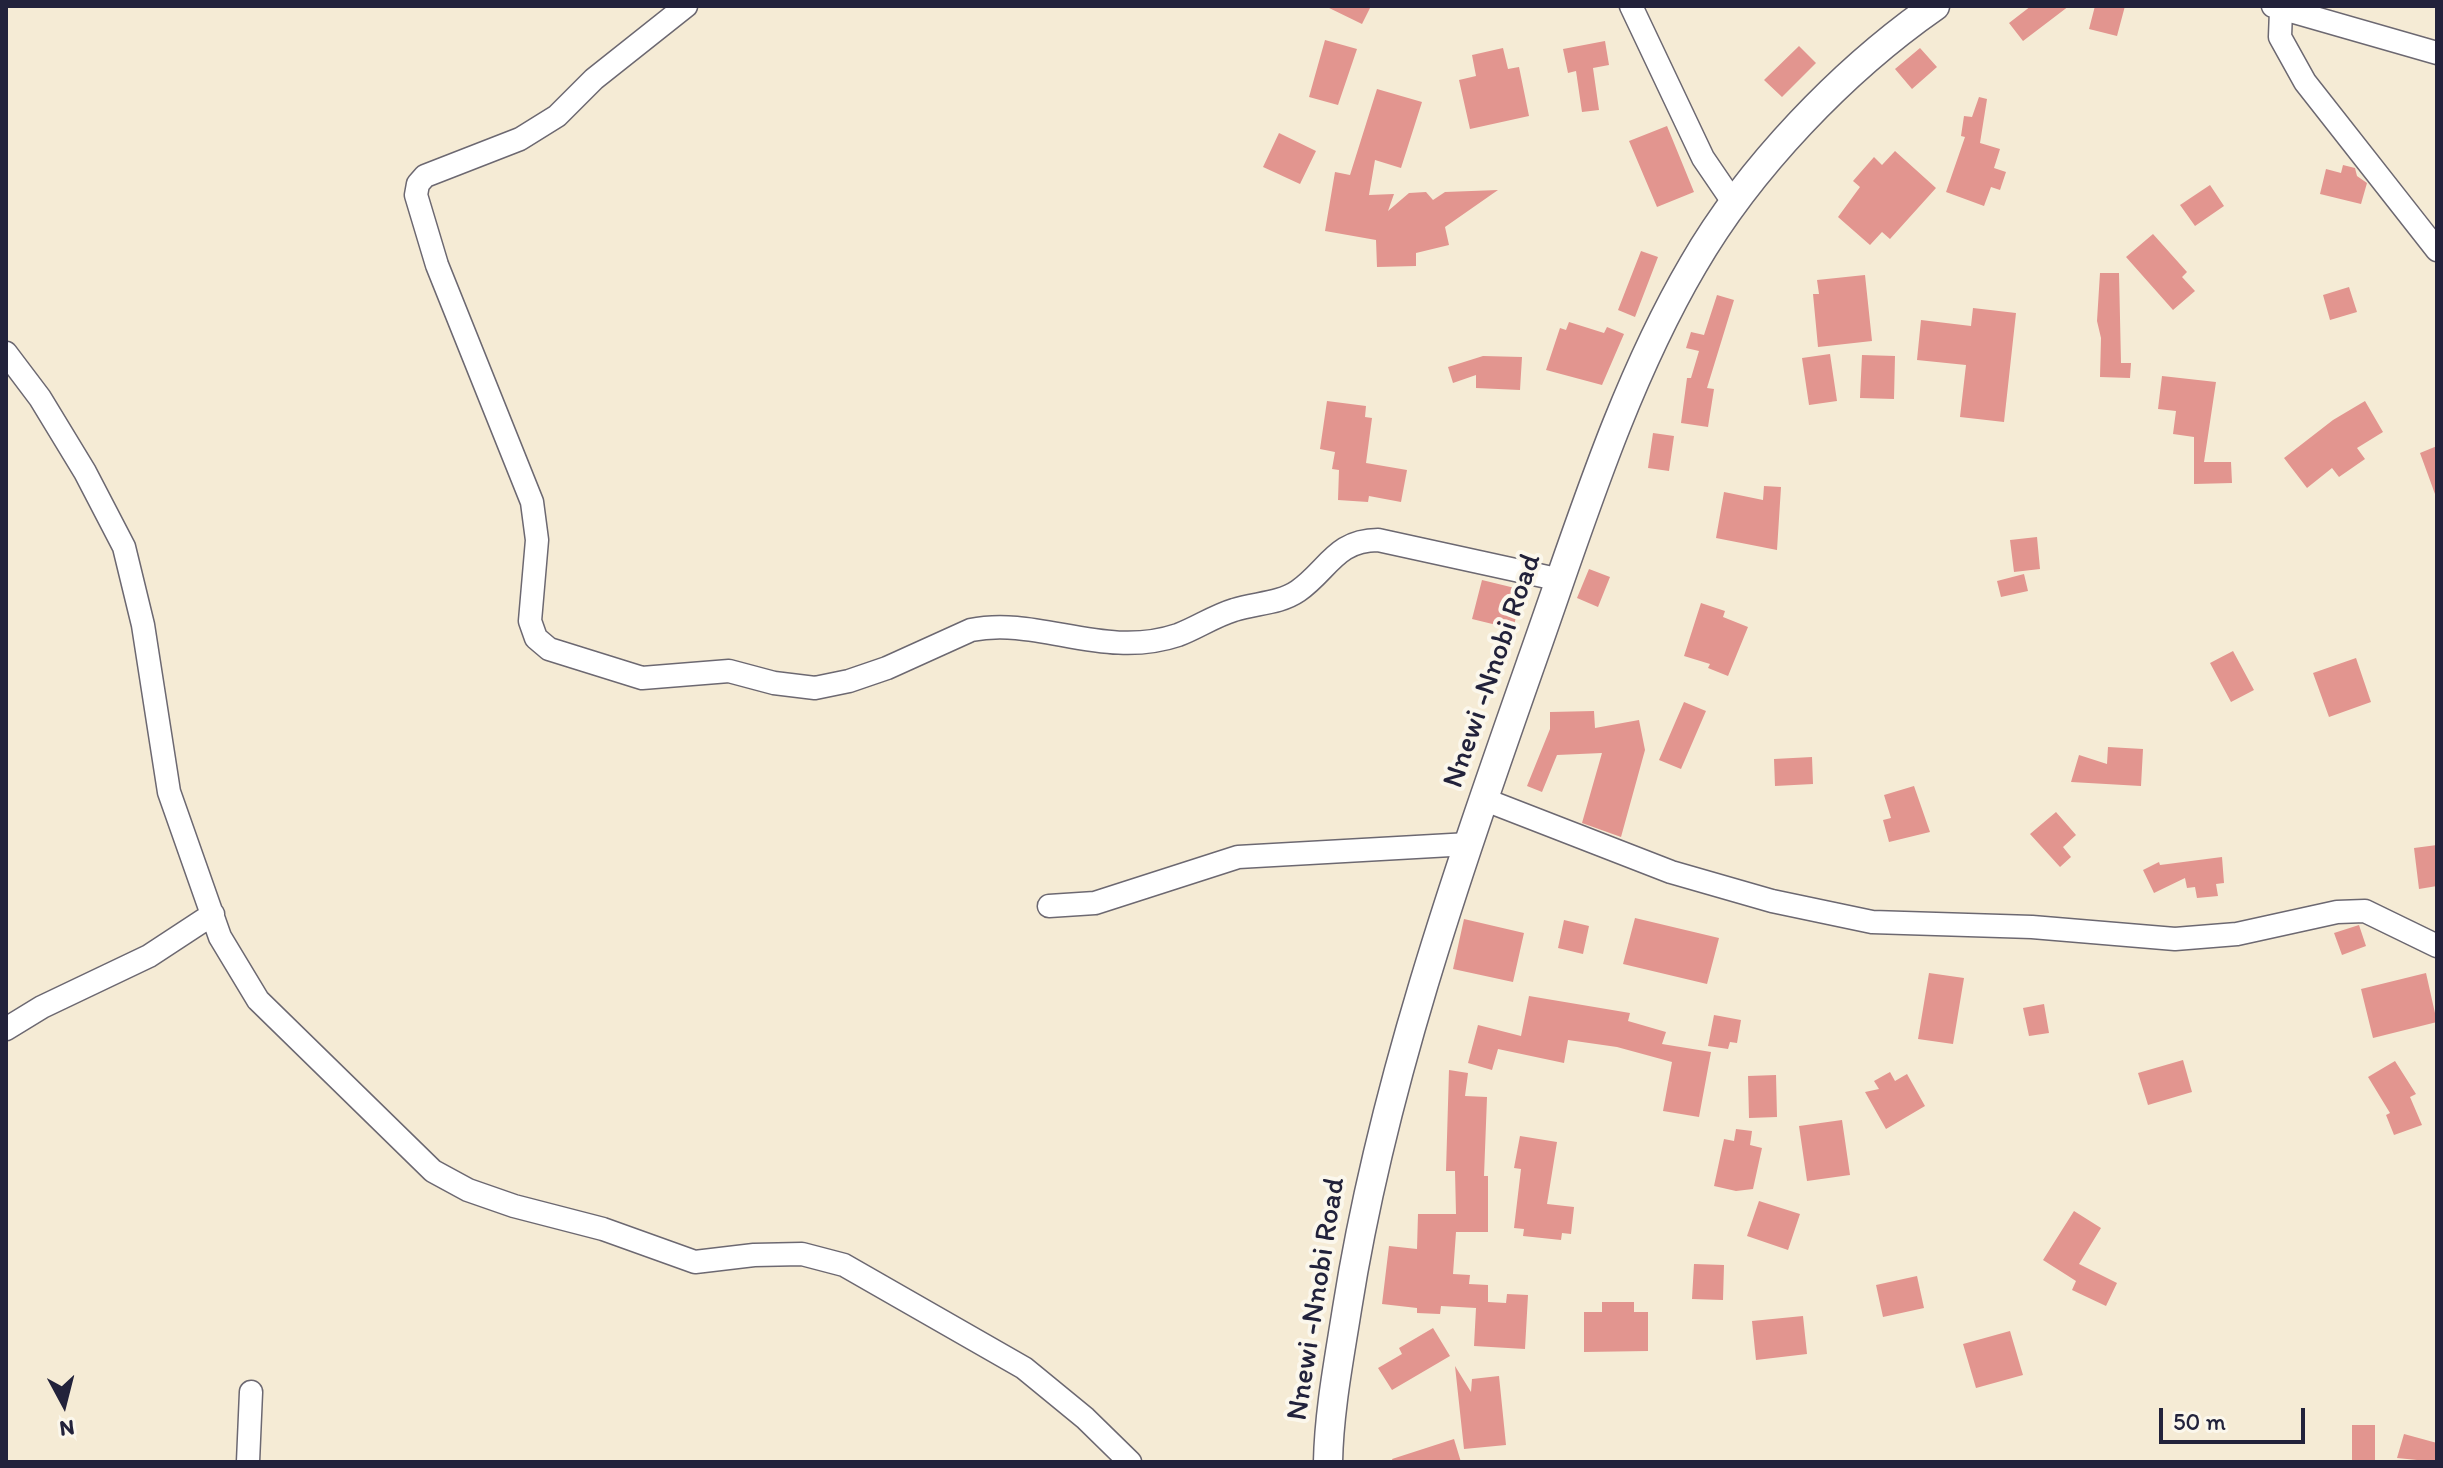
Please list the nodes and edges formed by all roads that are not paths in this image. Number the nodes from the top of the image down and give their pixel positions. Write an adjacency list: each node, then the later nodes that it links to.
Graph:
1 (686, 6): 9 (street)
2 (1631, 6): 6 (street)
3 (1935, 6): 6 (main road, Nnewi -Nnobi Road)
4 (2277, 8): 5 (street); 7 (street)
5 (2437, 53)
6 (1733, 202): 9 (main road, Nnewi -Nnobi Road)
7 (2437, 250)
8 (6, 353): 13 (street)
9 (1561, 580): 10 (main road, Nnewi -Nnobi Road)
10 (1483, 799): 11 (main road, Nnewi -Nnobi Road); 14 (street)
11 (1469, 844): 12 (street); 19 (main road, Nnewi -Nnobi Road)
12 (1049, 906)
13 (213, 914): 15 (street); 18 (street)
14 (2437, 946)
15 (6, 1029)
16 (251, 1392): 17 (street)
17 (248, 1462)
18 (1130, 1462)
19 (1328, 1462)

